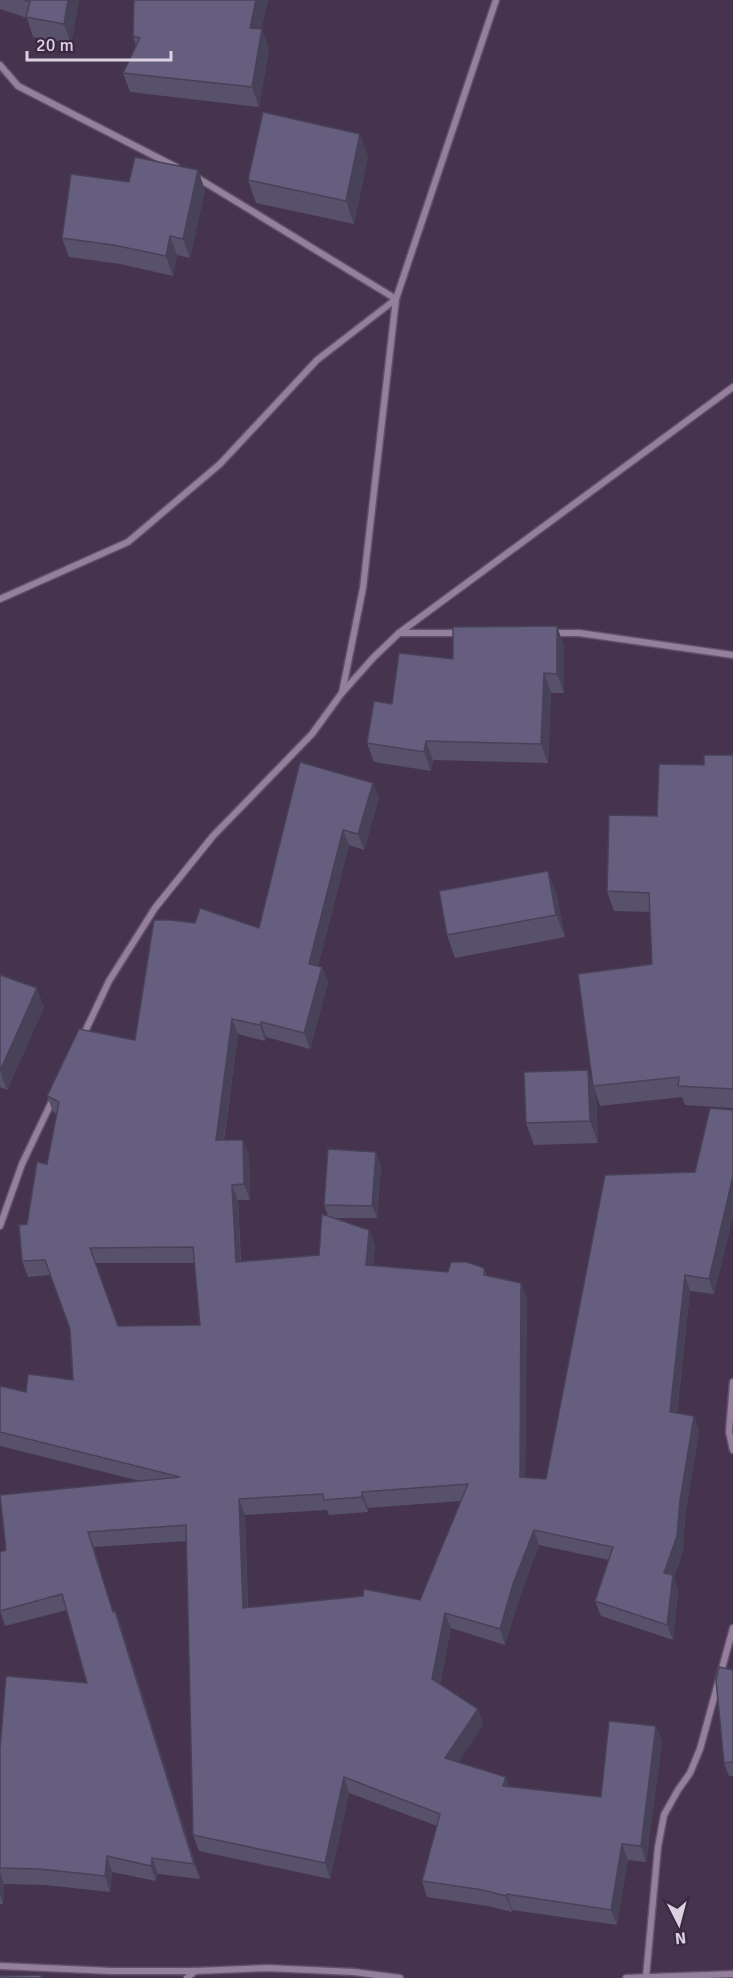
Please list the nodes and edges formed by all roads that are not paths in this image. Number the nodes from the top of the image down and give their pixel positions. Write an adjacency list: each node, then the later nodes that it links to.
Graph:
1 (496, 0): 5 (street)
2 (0, 65): 3 (street)
3 (182, 170)
4 (192, 176): 5 (street)
5 (396, 299): 7 (street); 12 (street)
6 (733, 387): 8 (street)
7 (0, 599)
8 (399, 633): 9 (street); 12 (street)
9 (471, 633)
10 (543, 633): 11 (street)
11 (733, 655)
12 (341, 694): 13 (street)
13 (78, 1046)
14 (58, 1089): 15 (street)
15 (0, 1226)
16 (733, 1382): 17 (street)
17 (733, 1450)
18 (733, 1628): 22 (street)
19 (0, 1966): 20 (street)
20 (195, 1971): 23 (street); 24 (street)
21 (733, 1974): 22 (street)
22 (646, 1977): 25 (street)
23 (187, 1978)
24 (400, 1978)
25 (626, 1978)

